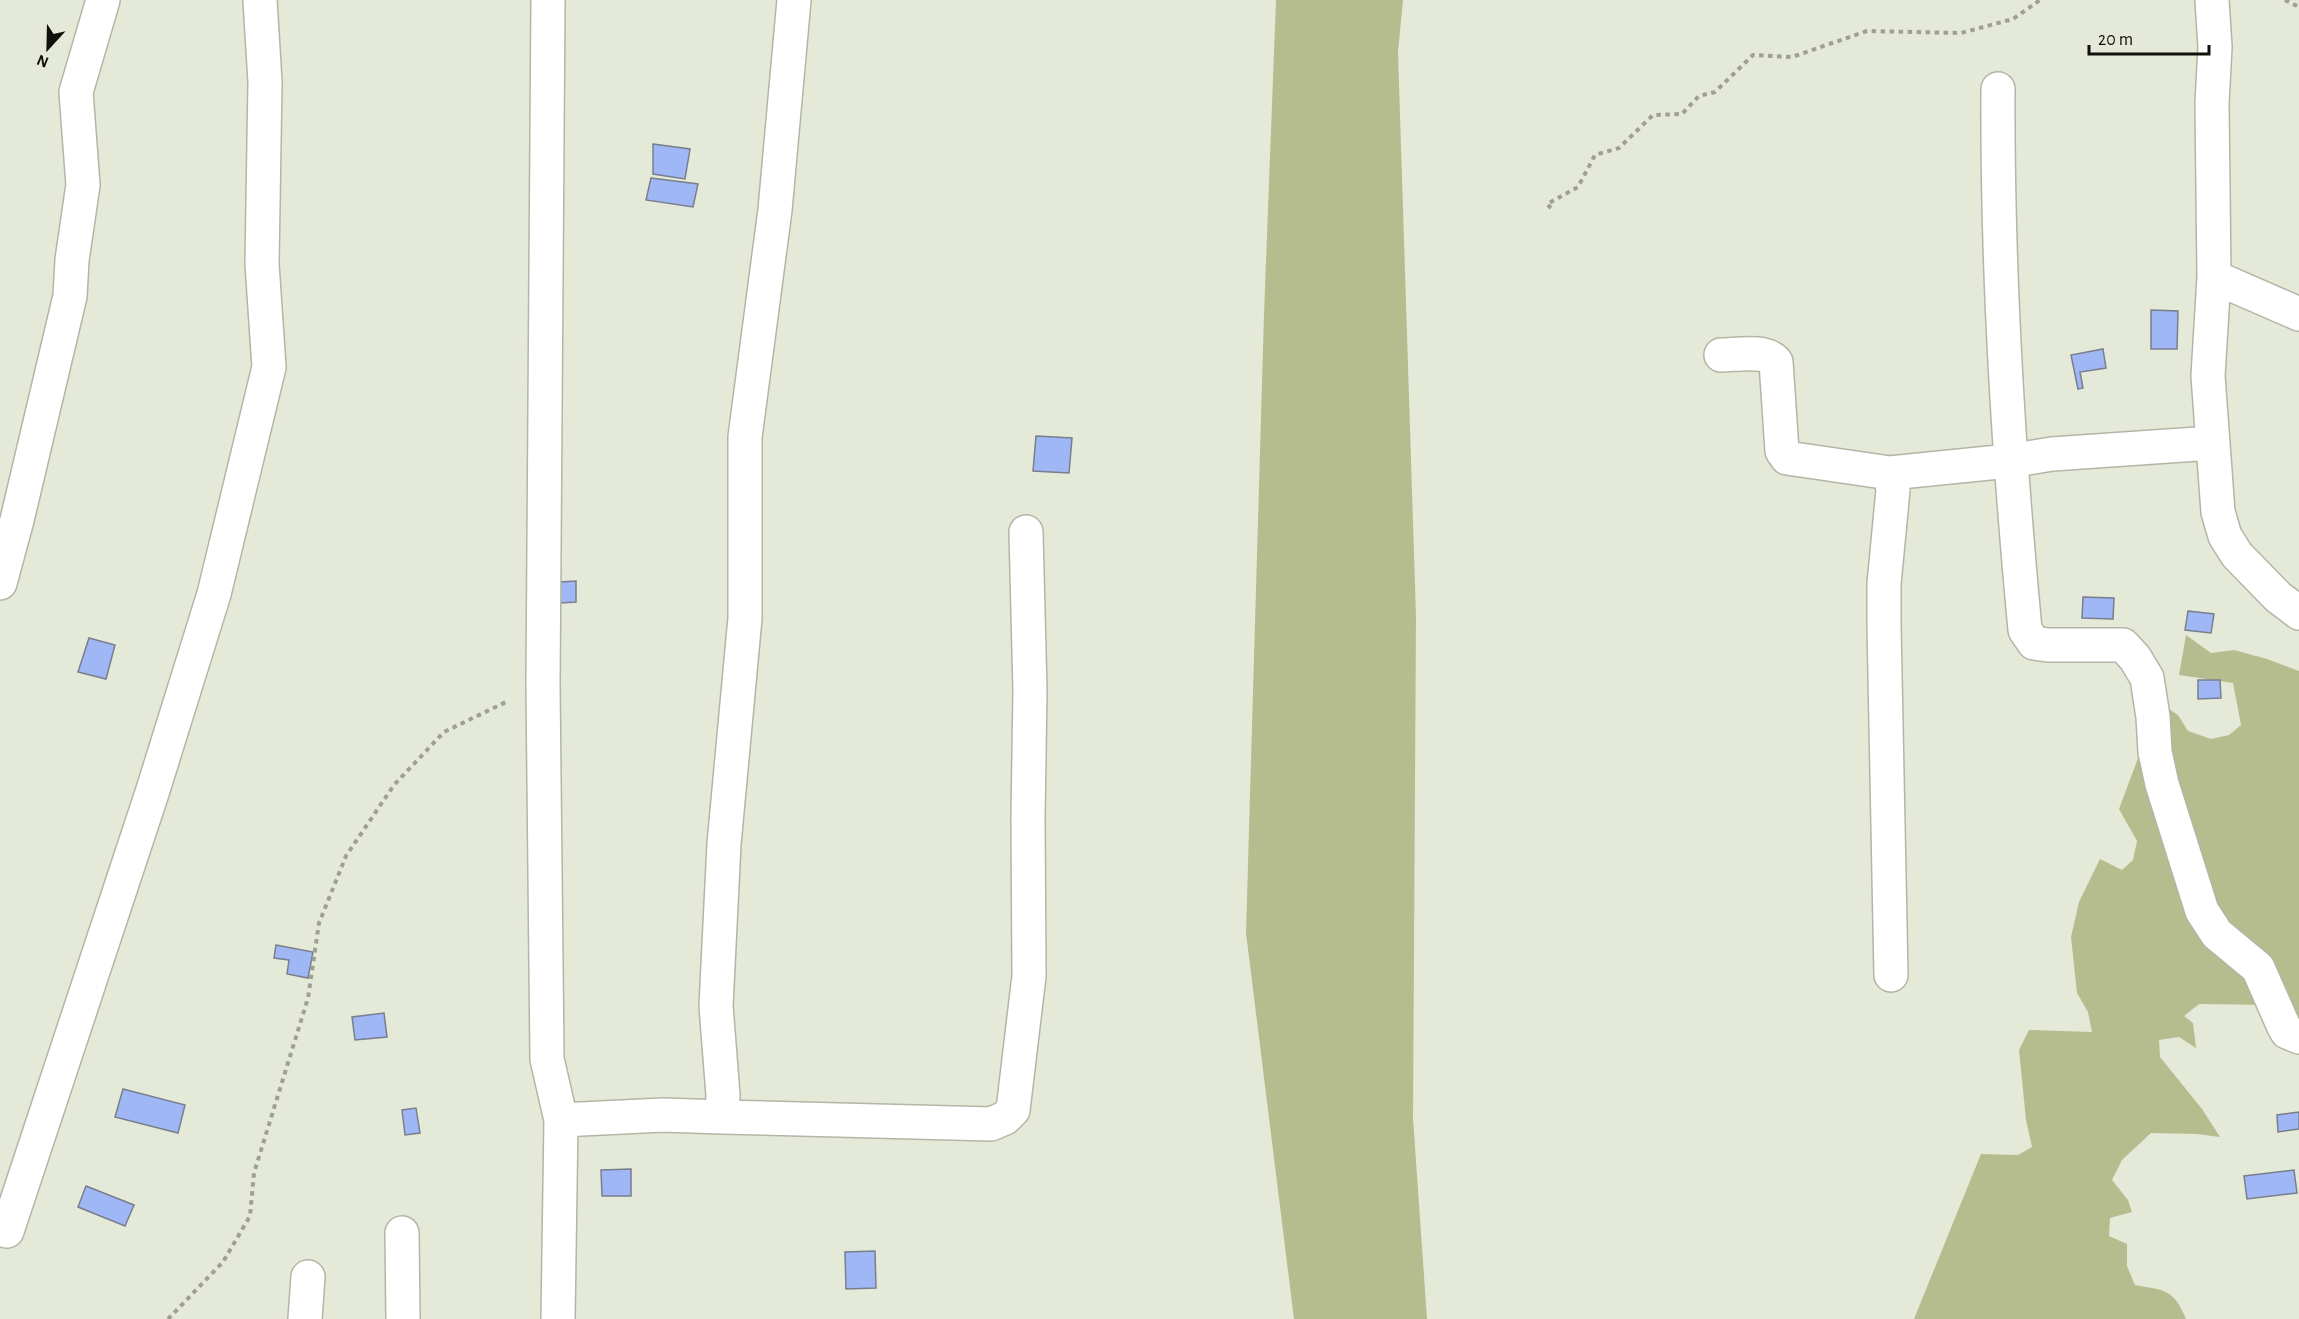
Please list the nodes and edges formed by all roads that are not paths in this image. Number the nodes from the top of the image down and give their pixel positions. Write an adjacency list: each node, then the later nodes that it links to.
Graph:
1 (103, 0): 14 (street)
2 (260, 0): 20 (street)
3 (548, 0): 19 (street)
4 (794, 0): 18 (street)
5 (2212, 0): 7 (street)
6 (1998, 89): 11 (street)
7 (2214, 277): 8 (street); 10 (street)
8 (2299, 315)
9 (1721, 355): 12 (street)
10 (2212, 443): 11 (street); 15 (street)
11 (2009, 460): 12 (street); 17 (street)
12 (1890, 474): 16 (street)
13 (1026, 532): 18 (street)
14 (0, 583)
15 (2299, 613)
16 (1891, 975)
17 (2299, 1037)
18 (722, 1117): 19 (street)
19 (561, 1120): 25 (street)
20 (8, 1231)
21 (402, 1233): 24 (street)
22 (308, 1277): 23 (street)
23 (305, 1319)
24 (403, 1319)
25 (558, 1319)

